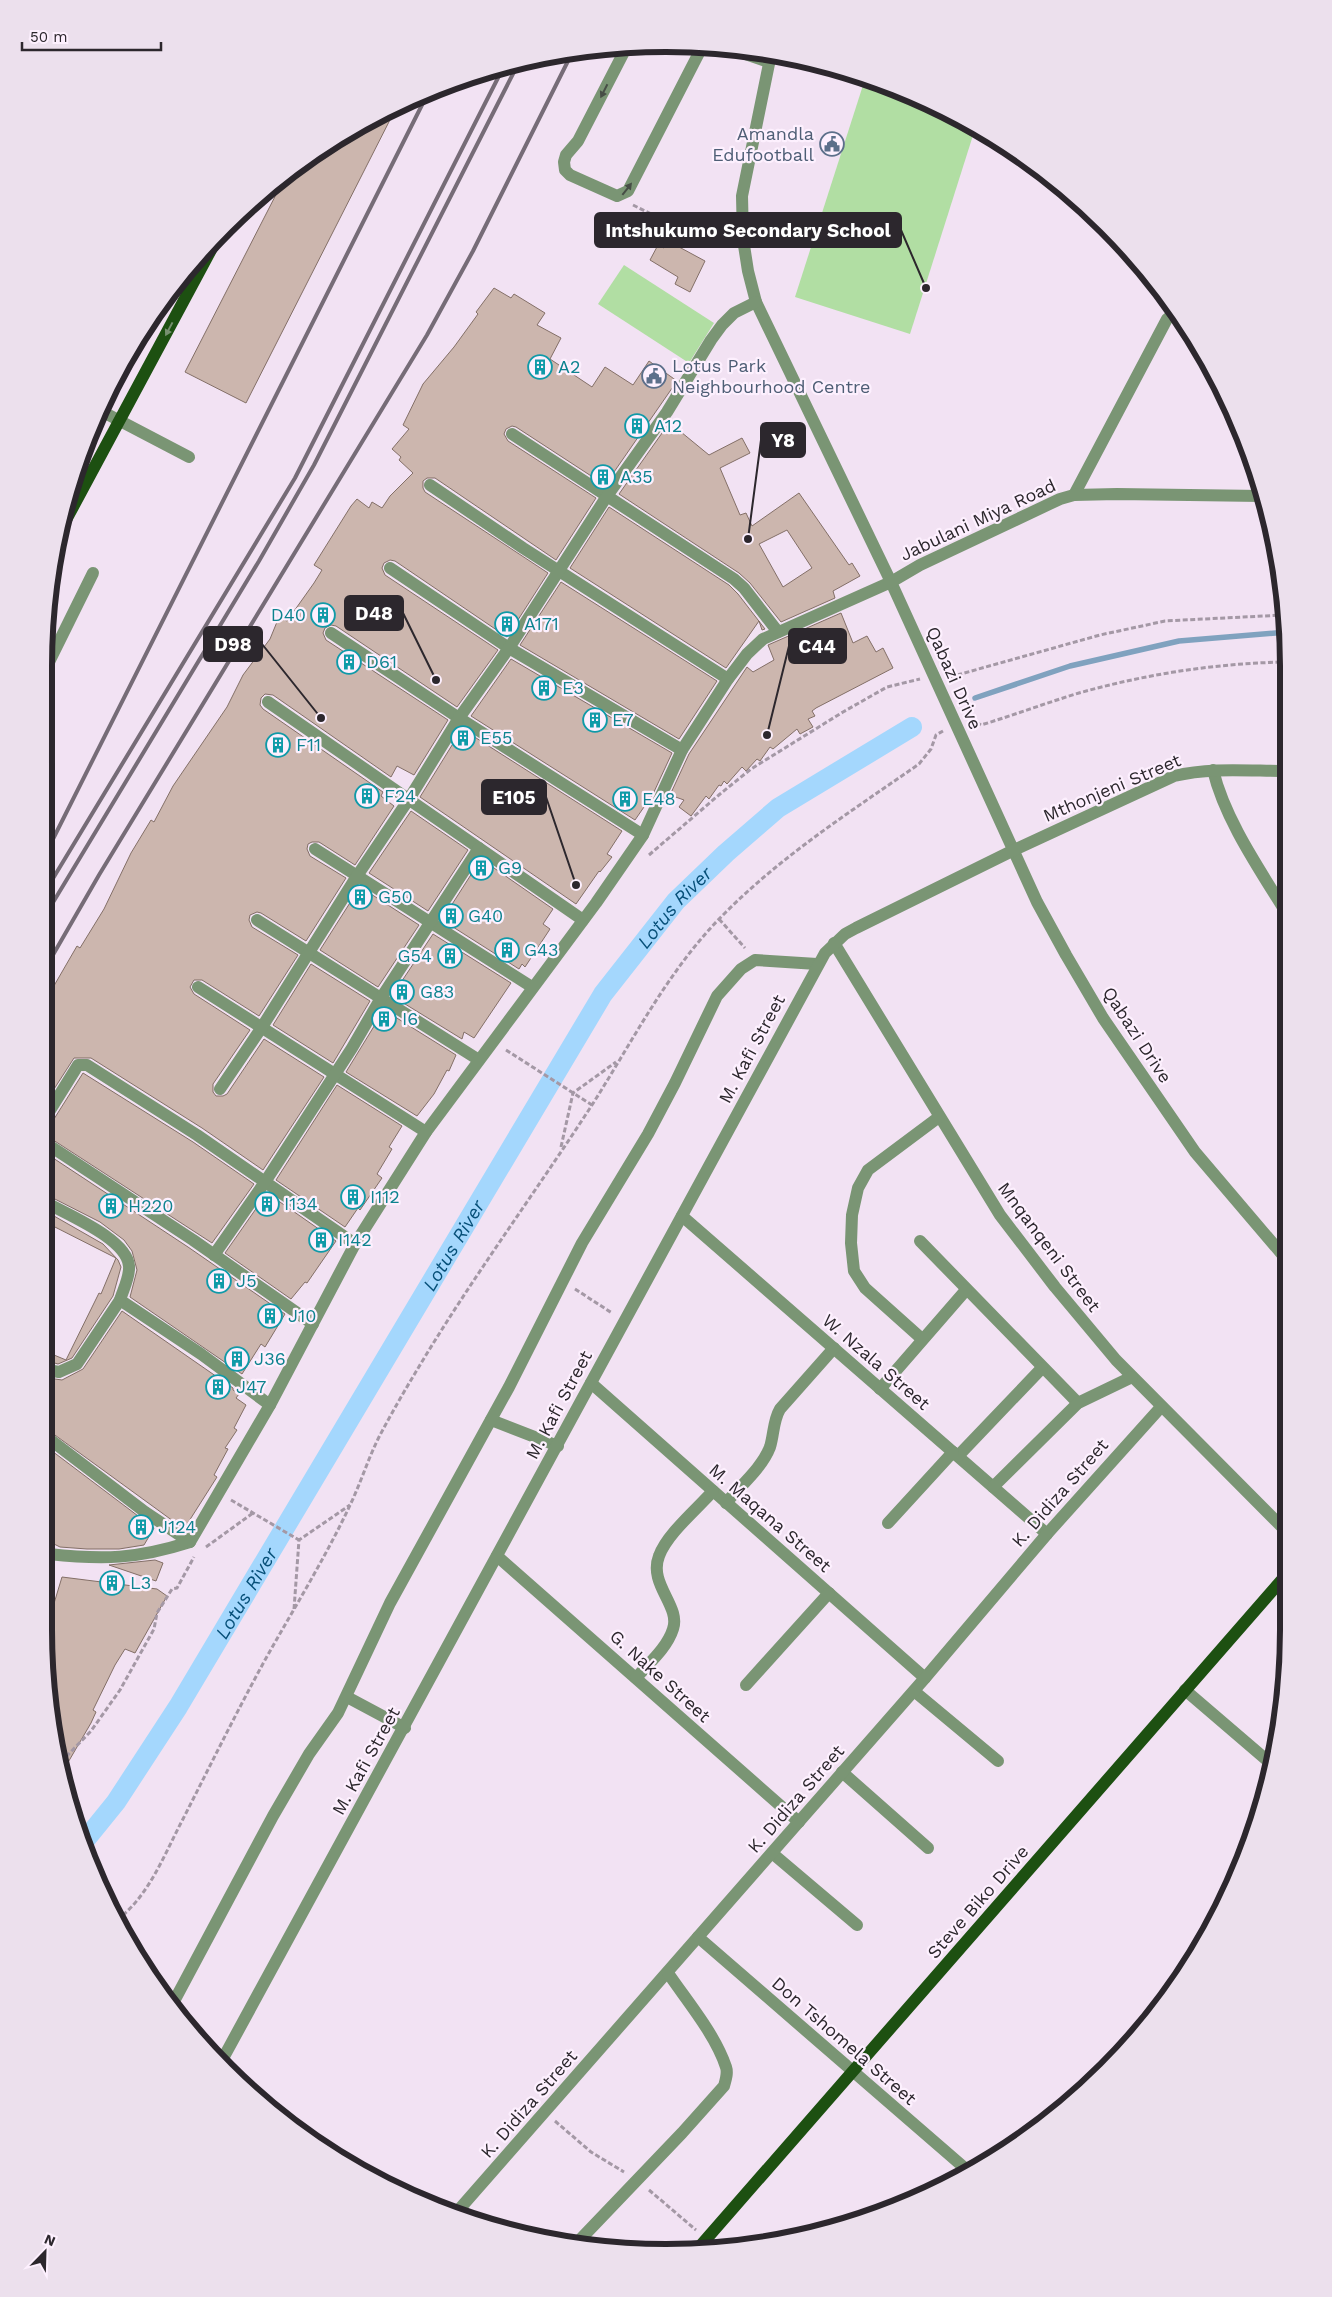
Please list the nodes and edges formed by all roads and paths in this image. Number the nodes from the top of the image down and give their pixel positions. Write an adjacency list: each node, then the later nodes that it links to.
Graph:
1 (623, 54): 4 (street, one-way to 4)
2 (699, 54): 4 (street, one-way to 2)
3 (769, 61): 5 (street, Qabazi Drive)
4 (617, 196): 5 (path)
5 (743, 238): 7 (street, Qabazi Drive)
6 (205, 261): 10 (main road, one-way to 10)
7 (756, 302): 15 (street); 21 (street, Qabazi Drive)
8 (1170, 317): 14 (street)
9 (107, 414): 10 (street)
10 (120, 421): 12 (street); 17 (main road)
11 (512, 434): 15 (street)
12 (189, 457)
13 (430, 485): 19 (street)
14 (1074, 495): 16 (street, Jabulani Miya Road); 21 (street, Jabulani Miya Road)
15 (607, 496): 19 (street); 23 (street)
16 (1256, 496)
17 (73, 507)
18 (390, 568): 25 (street)
19 (559, 569): 25 (street); 29 (street)
20 (94, 573): 26 (street)
21 (891, 582): 23 (street, Jabulani Miya Road); 28 (street, Qabazi Drive)
22 (1277, 615): 28 (path)
23 (778, 632): 29 (street, Jabulani Miya Road)
24 (331, 633): 31 (street)
25 (509, 648): 31 (street); 33 (street)
26 (53, 655)
27 (1280, 662): 32 (path)
28 (933, 675): 32 (street, Qabazi Drive); 41 (path)
29 (728, 679): 33 (street, Jabulani Miya Road)
30 (268, 702): 36 (street)
31 (459, 718): 36 (street); 37 (street)
32 (956, 725): 40 (street, Qabazi Drive); 44 (path)
33 (682, 750): 37 (street, Jabulani Miya Road)
34 (1213, 770): 35 (street, Mthonjeni Street); 40 (street, Mthonjeni Street); 43 (street)
35 (1280, 771)
36 (409, 800): 38 (street); 42 (street)
37 (643, 835): 46 (street, Jabulani Miya Road)
38 (478, 848): 46 (street); 47 (street)
39 (315, 849): 42 (street)
40 (1014, 850): 48 (street, M. Kafi Street); 73 (street, Qabazi Drive)
41 (643, 861)
42 (357, 876): 47 (street); 49 (street)
43 (1280, 902)
44 (719, 919): 50 (path); 58 (path)
45 (257, 920): 49 (street)
46 (583, 920): 53 (street, Jabulani Miya Road)
47 (430, 922): 53 (street); 54 (street)
48 (834, 943): 51 (street, M. Kafi Street); 64 (street, Mnqanqeni Street)
49 (309, 952): 54 (street); 55 (street)
50 (755, 960): 51 (street); 75 (street)
51 (817, 964): 70 (street, M. Kafi Street)
52 (198, 986): 55 (street)
53 (532, 987): 56 (street, Jabulani Miya Road)
54 (381, 998): 57 (street); 59 (street)
55 (262, 1027): 59 (street); 60 (street)
56 (493, 1042): 57 (street, Jabulani Miya Road); 61 (path)
57 (479, 1060): 65 (street, Jabulani Miya Road)
58 (619, 1060): 61 (path); 62 (path)
59 (335, 1073): 65 (street); 68 (street)
60 (220, 1089)
61 (573, 1093): 62 (path); 67 (path)
62 (592, 1105): 67 (path)
63 (52, 1107): 68 (street)
64 (939, 1117): 80 (street); 84 (street, Mnqanqeni Street)
65 (426, 1132): 72 (street, Jabulani Miya Road)
66 (52, 1147): 74 (street)
67 (561, 1150): 98 (path)
68 (265, 1182): 72 (street); 74 (street)
69 (52, 1206): 77 (street)
70 (682, 1216): 78 (street, M. Kafi Street); 81 (street, W. Nzala Street)
71 (920, 1242): 76 (street)
72 (355, 1244): 79 (street, Jabulani Miya Road)
73 (1280, 1252)
74 (214, 1255): 79 (street)
75 (562, 1280): 78 (path); 90 (street)
76 (966, 1290): 80 (street); 82 (street)
77 (120, 1300): 83 (street); 88 (street)
78 (625, 1322): 85 (street, M. Kafi Street)
79 (313, 1324): 88 (street, Jabulani Miya Road)
80 (922, 1339): 86 (street)
81 (834, 1348): 86 (street, W. Nzala Street); 97 (street)
82 (1042, 1368): 87 (street); 93 (street)
83 (52, 1371)
84 (1132, 1377): 87 (street); 89 (street, Mnqanqeni Street)
85 (591, 1383): 92 (street, M. Kafi Street); 95 (street, M. Maqana Street)
86 (880, 1389): 93 (street, W. Nzala Street)
87 (1078, 1403): 94 (street)
88 (270, 1405): 96 (street, Jabulani Miya Road)
89 (1161, 1407): 101 (street, Mnqanqeni Street); 102 (street, K. Didiza Street)
90 (491, 1420): 92 (street); 117 (street)
91 (52, 1441): 104 (street)
92 (558, 1446): 107 (street, M. Kafi Street)
93 (955, 1454): 94 (street, W. Nzala Street); 100 (street)
94 (993, 1487): 102 (street, W. Nzala Street)
95 (713, 1491): 97 (street, M. Maqana Street); 112 (street)
96 (218, 1493): 99 (path); 104 (street, Jabulani Miya Road)
97 (726, 1503): 110 (street, M. Maqana Street)
98 (350, 1504): 103 (path); 111 (path)
99 (253, 1513): 103 (path); 105 (path)
100 (888, 1523)
101 (1280, 1525)
102 (1047, 1534): 113 (street, K. Didiza Street)
103 (299, 1540): 111 (path)
104 (190, 1542): 106 (street)
105 (203, 1549)
106 (52, 1554)
107 (497, 1556): 112 (street, G. Nake Street); 118 (street, M. Kafi Street)
108 (1280, 1582): 115 (main road, Steve Biko Drive)
109 (177, 1588): 119 (path)
110 (829, 1593): 113 (street, M. Maqana Street); 114 (street)
111 (294, 1612): 126 (path)
112 (636, 1678): 123 (street, G. Nake Street)
113 (925, 1678): 116 (street, K. Didiza Street)
114 (746, 1685)
115 (1185, 1690): 120 (street); 132 (main road, Steve Biko Drive)
116 (914, 1691): 121 (street); 122 (street, K. Didiza Street)
117 (347, 1697): 118 (street); 130 (street)
118 (405, 1728): 131 (street, M. Kafi Street)
119 (65, 1757)
120 (1266, 1759)
121 (998, 1761)
122 (842, 1772): 123 (street, K. Didiza Street); 124 (street)
123 (799, 1822): 125 (street, K. Didiza Street)
124 (928, 1848)
125 (772, 1853): 127 (street); 128 (street, K. Didiza Street)
126 (123, 1916)
127 (857, 1925)
128 (698, 1937): 129 (street, K. Didiza Street); 132 (street, Don Tshomela Street)
129 (668, 1972): 134 (street, K. Didiza Street); 135 (street)
130 (175, 1999)
131 (224, 2057)
132 (853, 2073): 133 (street, Don Tshomela Street); 136 (main road, Steve Biko Drive)
133 (963, 2167)
134 (460, 2209)
135 (581, 2238)
136 (703, 2243)

